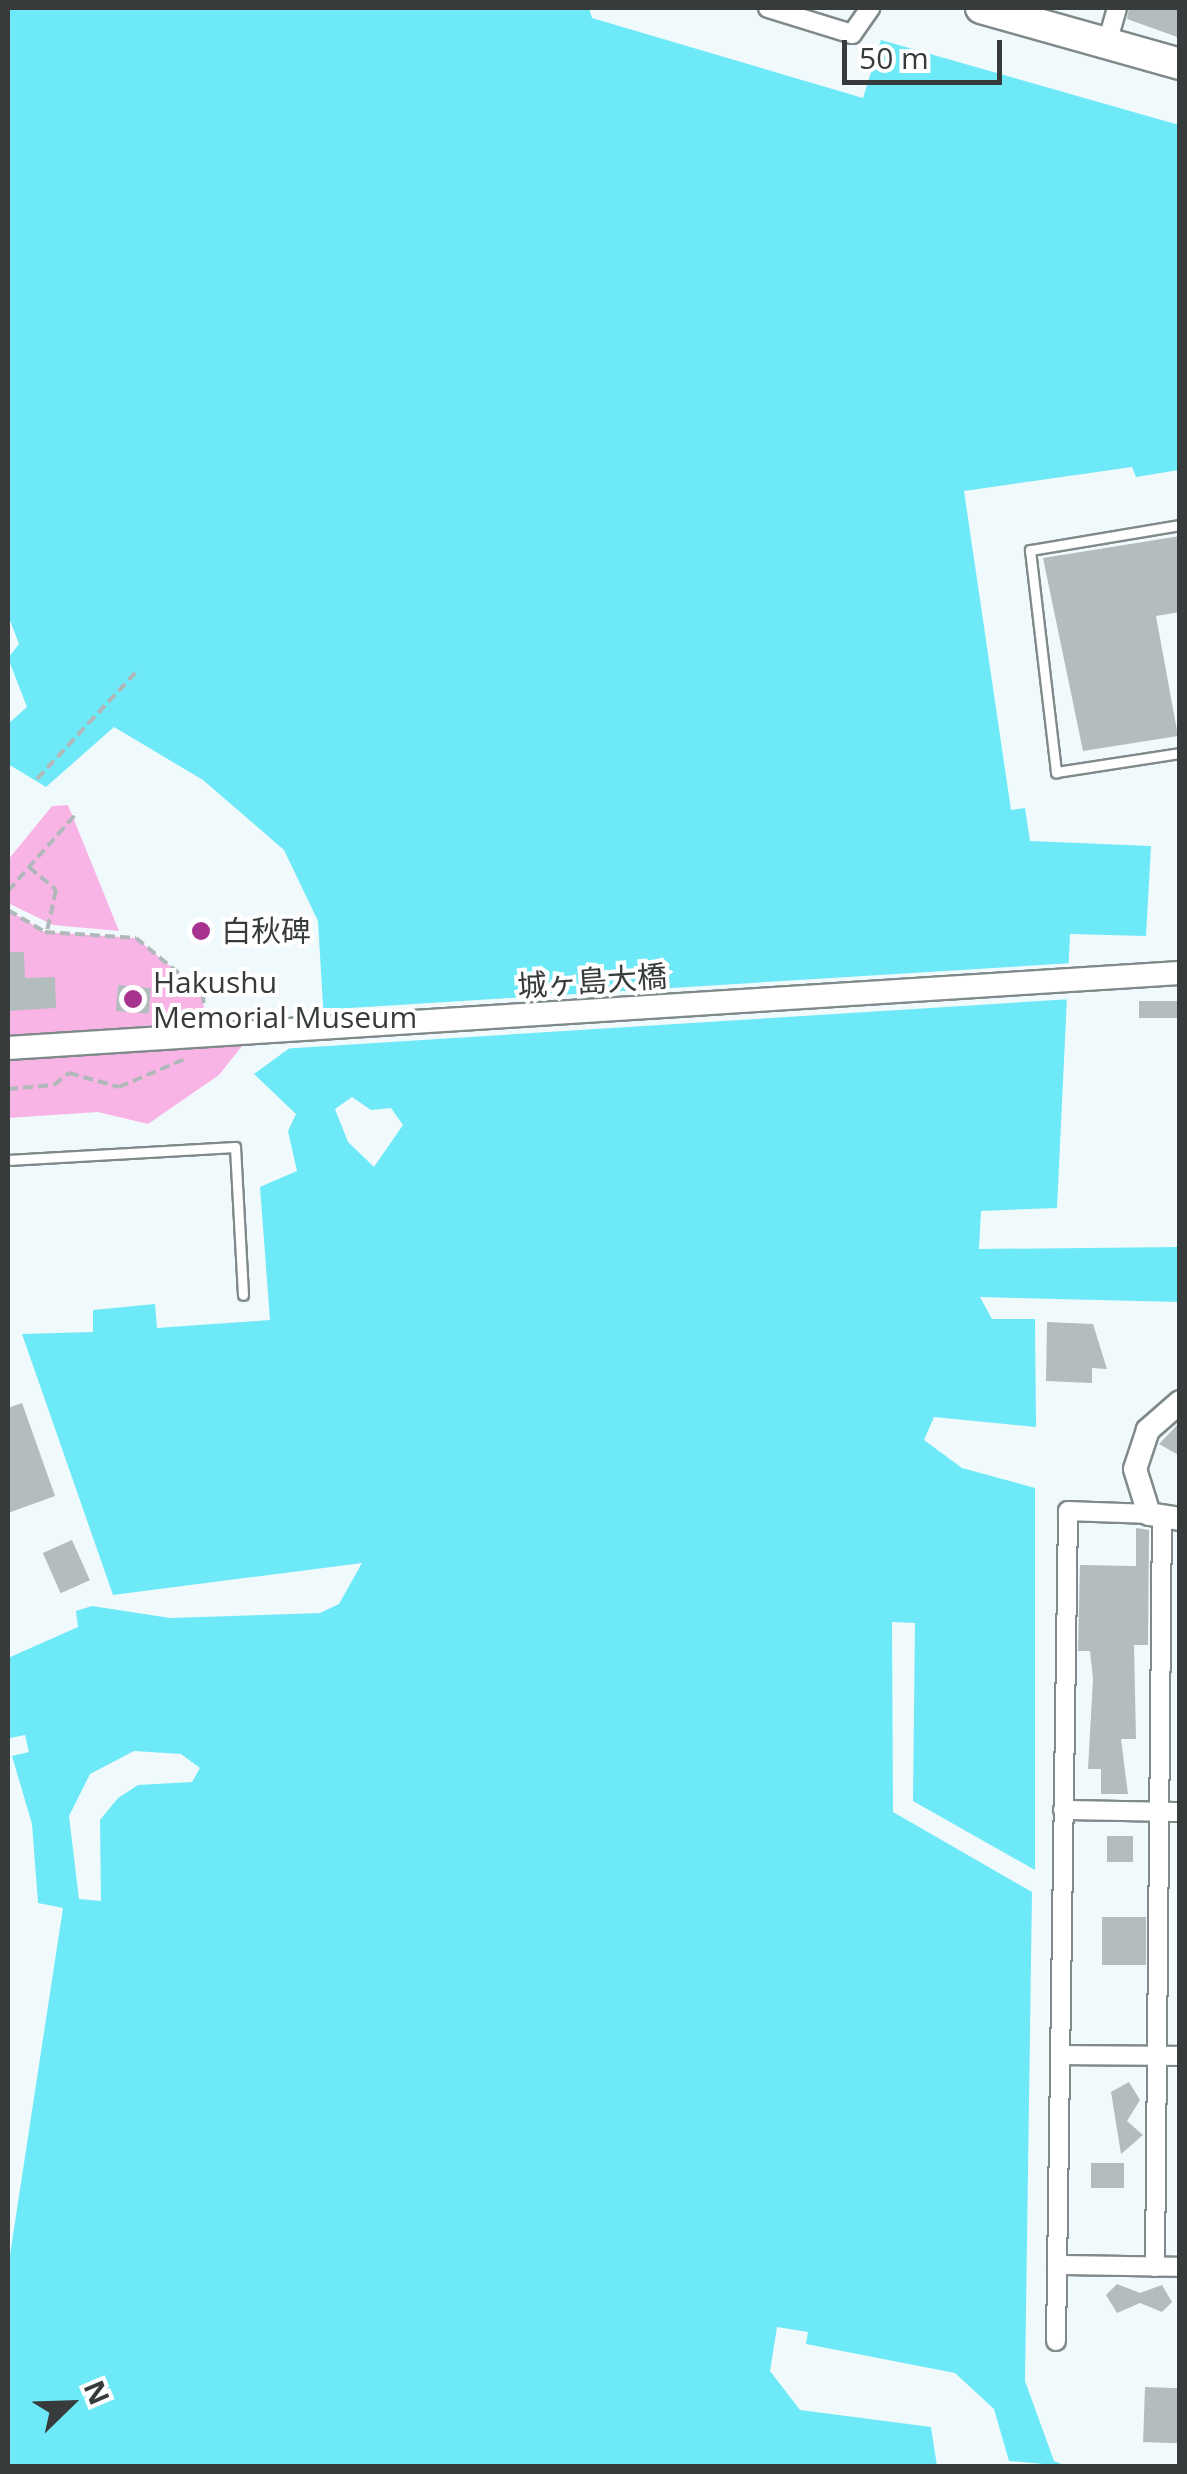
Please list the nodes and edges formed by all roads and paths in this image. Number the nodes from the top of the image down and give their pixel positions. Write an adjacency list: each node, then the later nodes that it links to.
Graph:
1 (768, 8): 2 (street)
2 (870, 8)
3 (981, 8): 5 (main road)
4 (1117, 8): 5 (street)
5 (1107, 44): 6 (main road)
6 (1180, 64)
7 (1180, 525): 9 (lane)
8 (138, 668): 10 (path)
9 (1180, 754)
10 (37, 779)
11 (75, 815): 12 (path)
12 (29, 866): 13 (path); 15 (path)
13 (8, 891)
14 (8, 910): 15 (path)
15 (45, 932): 17 (path)
16 (1180, 973): 19 (street, 城ヶ島大橋, bridge)
17 (198, 1030)
18 (193, 1044): 20 (path)
19 (8, 1048)
20 (8, 1089)
21 (8, 1160): 22 (lane)
22 (243, 1295)
23 (1180, 1402): 24 (street)
24 (1163, 1517): 25 (street); 26 (street)
25 (1063, 1810): 26 (street); 27 (street)
26 (1170, 1812): 28 (street)
27 (1061, 2056): 28 (street); 30 (street)
28 (1156, 2056): 29 (street); 31 (street)
29 (1180, 2056)
30 (1057, 2266): 31 (street); 33 (street)
31 (1155, 2267): 32 (street)
32 (1180, 2268)
33 (1056, 2341)

